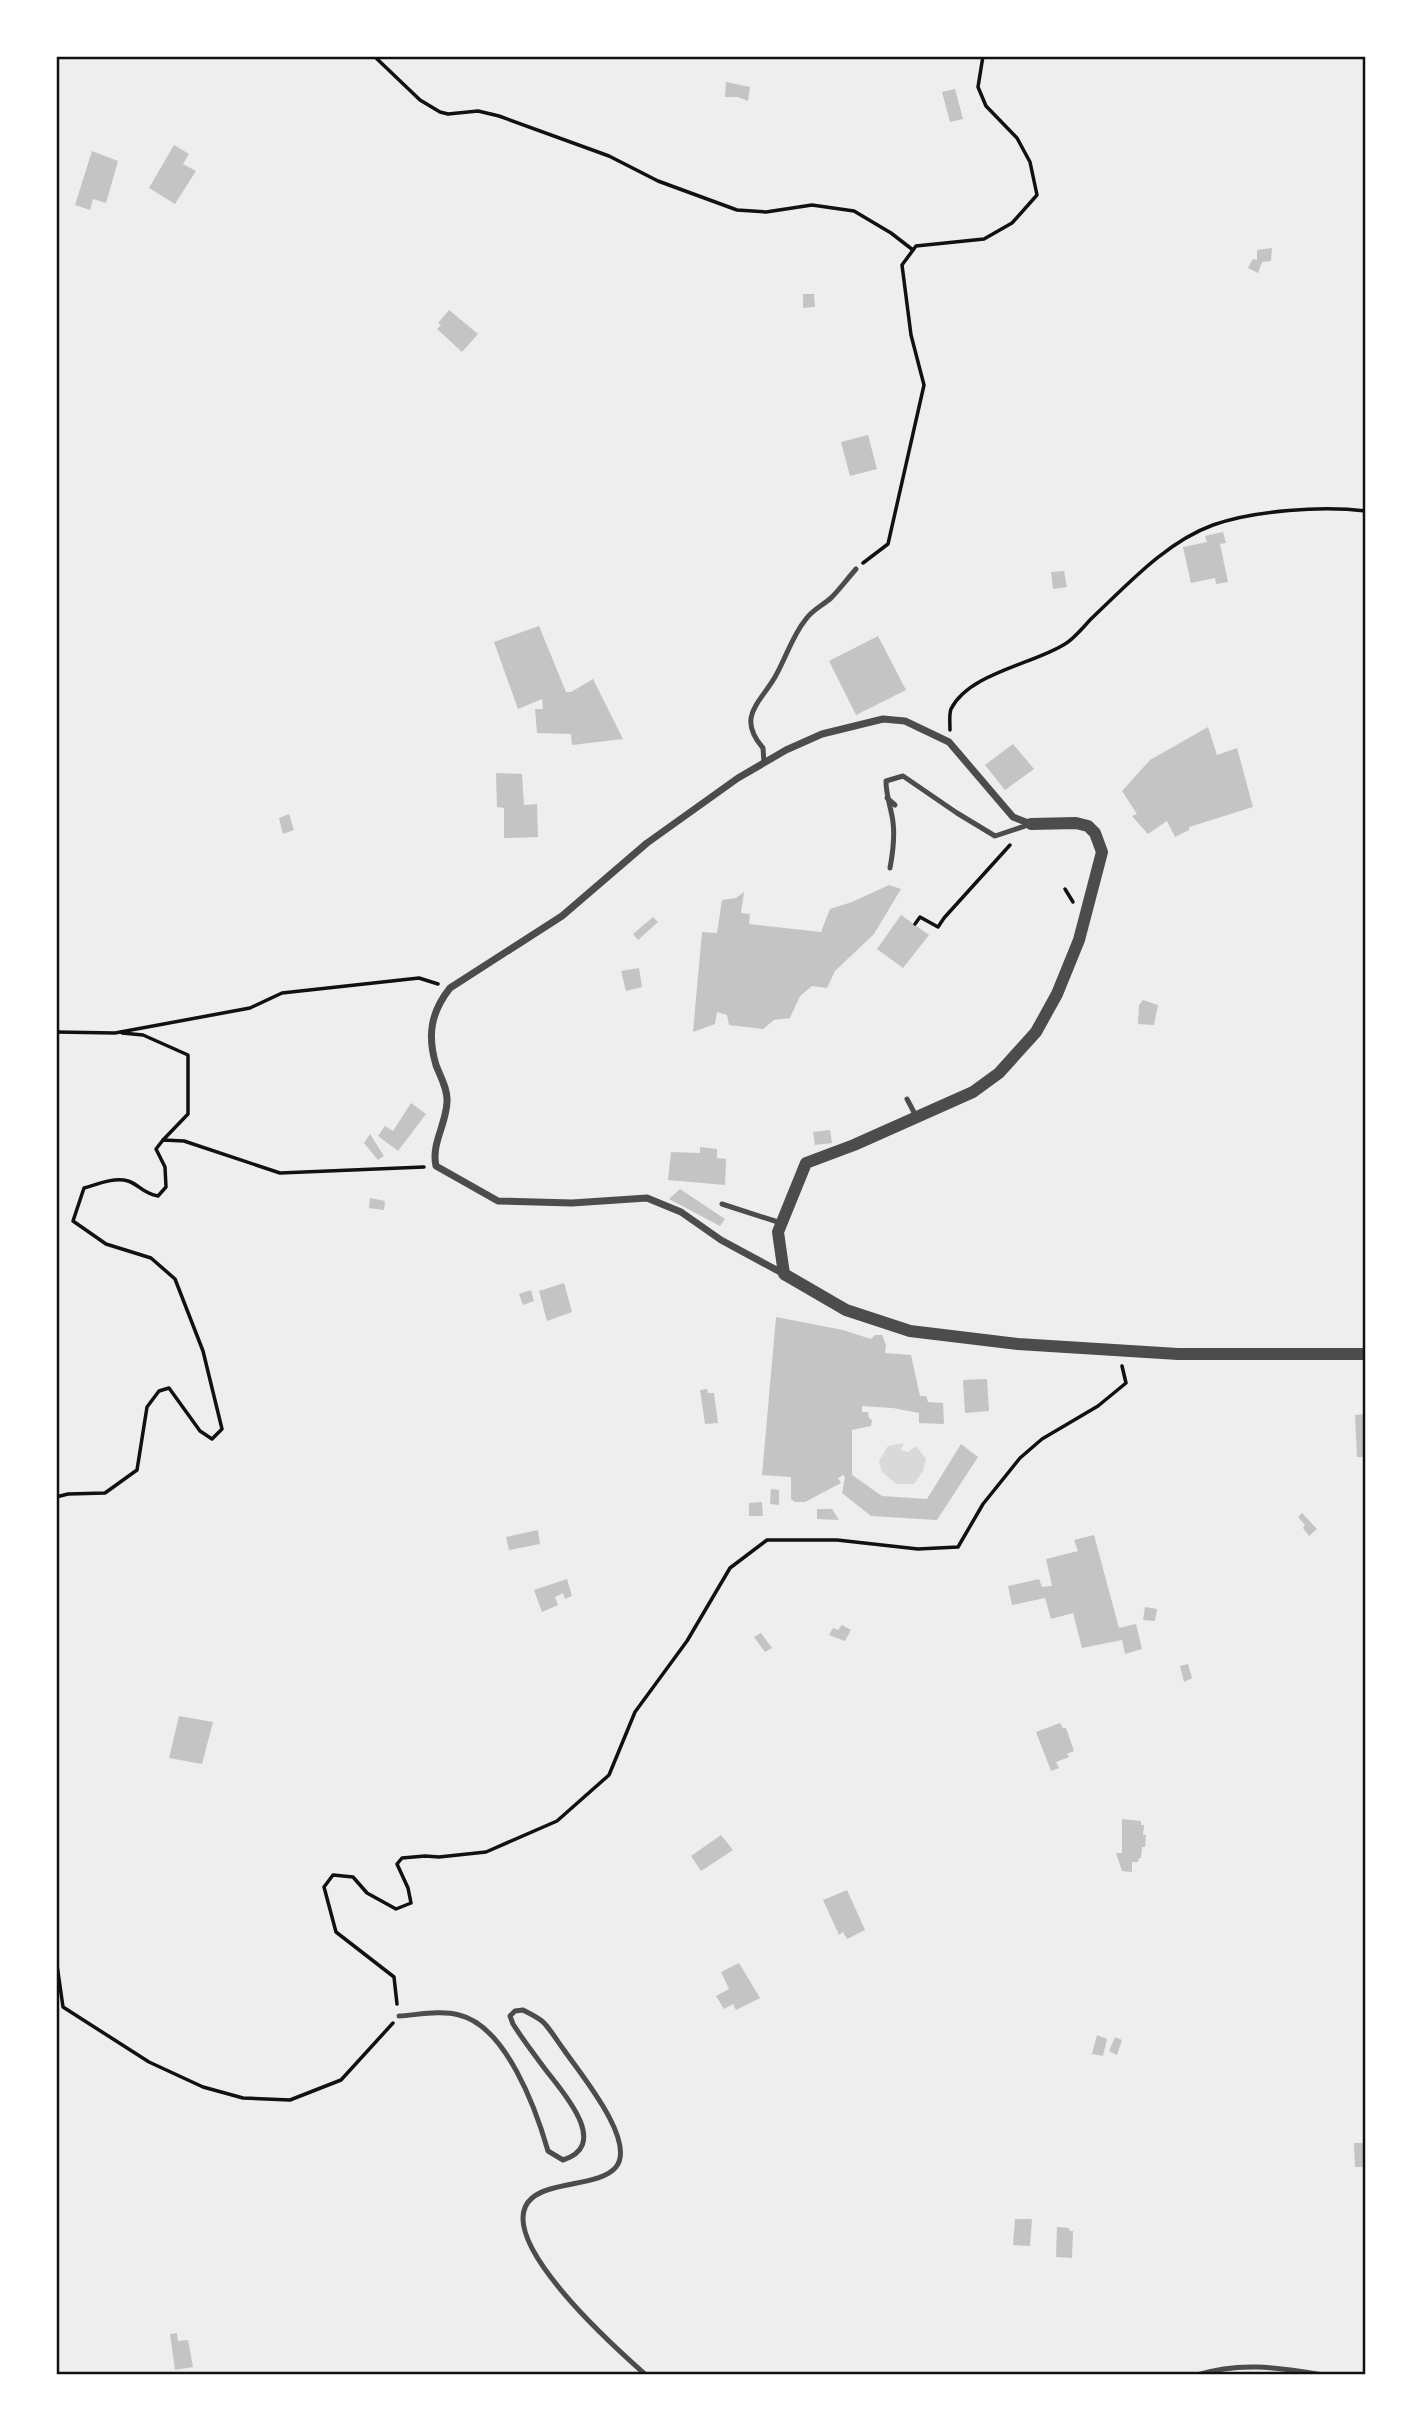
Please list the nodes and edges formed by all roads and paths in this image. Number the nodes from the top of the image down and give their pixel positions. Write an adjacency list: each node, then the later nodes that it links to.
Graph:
1 (374, 56): 3 (path)
2 (983, 56): 3 (path)
3 (913, 250): 5 (path)
4 (1366, 511): 6 (path)
5 (856, 569): 7 (lane)
6 (949, 742): 7 (street); 10 (street)
7 (764, 764): 16 (street)
8 (887, 798): 9 (lane); 10 (lane); 12 (lane)
9 (895, 805)
10 (1031, 824): 20 (street)
11 (1012, 842): 15 (path)
12 (890, 869)
13 (1065, 889): 14 (path)
14 (1077, 907)
15 (915, 924)
16 (450, 988): 18 (path); 22 (street)
17 (56, 1032): 18 (path)
18 (115, 1033): 21 (path)
19 (907, 1099): 20 (lane)
20 (917, 1118): 24 (street)
21 (163, 1140): 22 (path); 28 (path)
22 (436, 1166): 25 (street)
23 (722, 1204): 24 (lane)
24 (781, 1223): 25 (street)
25 (784, 1274): 26 (street)
26 (1107, 1350): 27 (street); 30 (path)
27 (1366, 1353)
28 (56, 1497)
29 (56, 1958): 30 (path)
30 (399, 2016): 31 (lane)
31 (646, 2375)
32 (1197, 2375): 33 (lane)
33 (1324, 2375)

